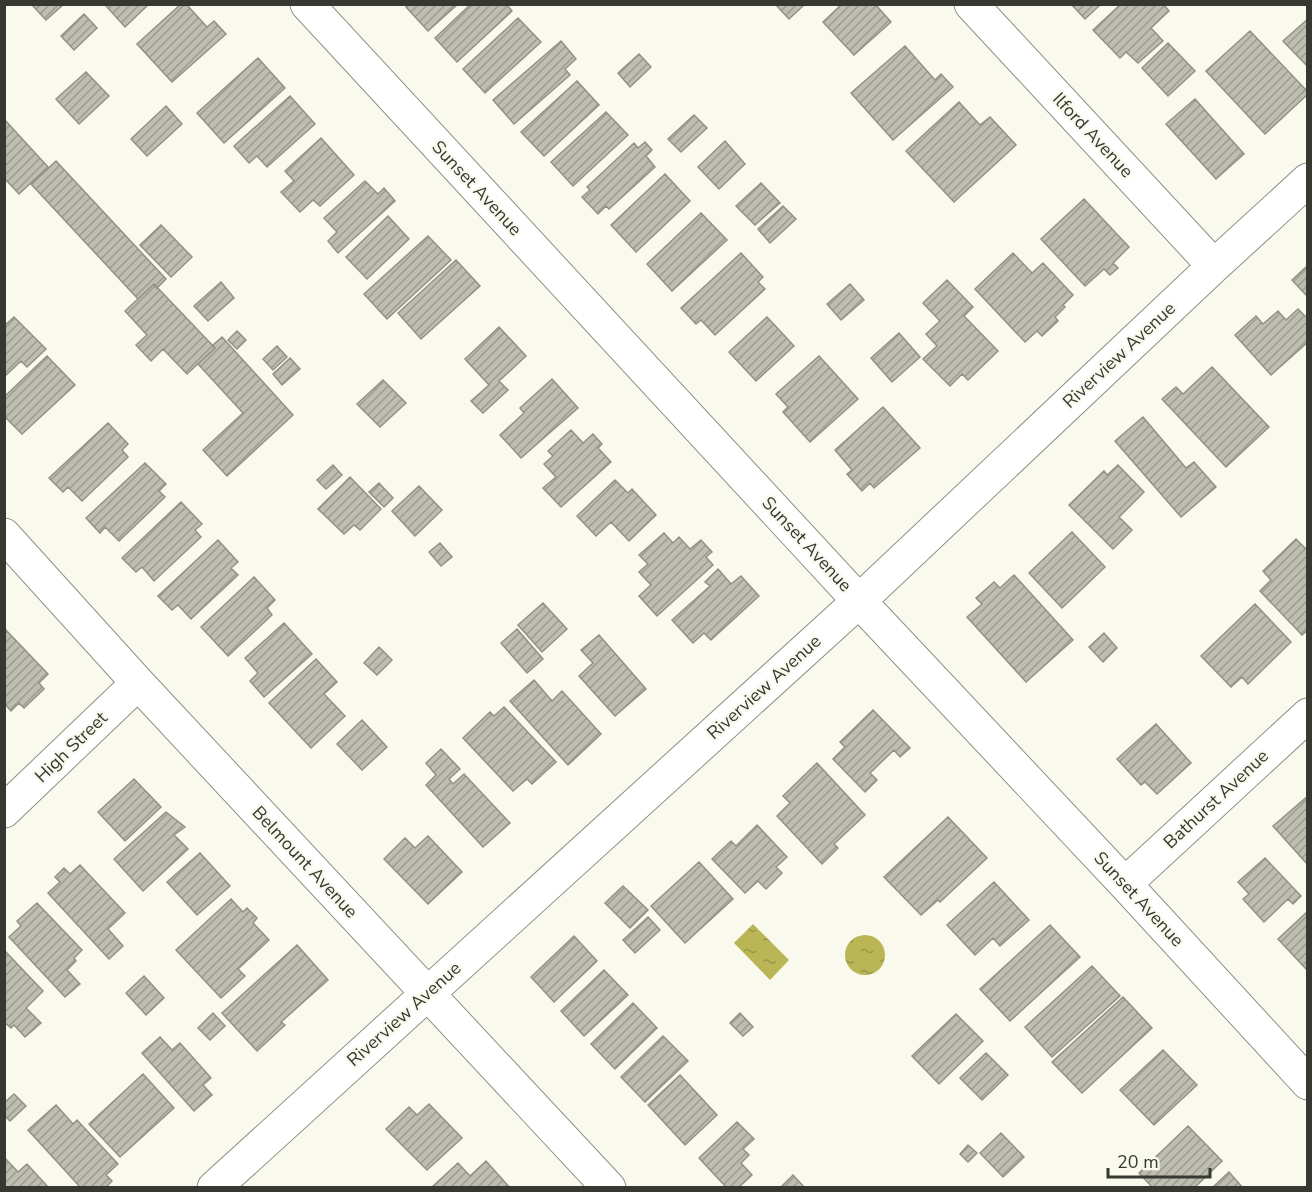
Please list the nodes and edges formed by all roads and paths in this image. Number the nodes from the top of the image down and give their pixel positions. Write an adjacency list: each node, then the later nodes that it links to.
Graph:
1 (307, 4): 6 (street, Sunset Avenue)
2 (972, 4): 4 (street, Ilford Avenue)
3 (1308, 180): 4 (street, Riverview Avenue)
4 (1214, 266): 6 (street, Riverview Avenue)
5 (4, 535): 7 (street, Belmount Avenue)
6 (859, 601): 10 (street, Sunset Avenue); 11 (street, Riverview Avenue)
7 (138, 683): 9 (street, High Street); 11 (street, Belmount Avenue)
8 (1308, 714): 10 (street, Bathurst Avenue)
9 (4, 811)
10 (1125, 884): 12 (street, Sunset Avenue)
11 (427, 993): 13 (street, Riverview Avenue); 14 (street, Belmount Avenue)
12 (1308, 1083)
13 (214, 1188)
14 (609, 1188)

